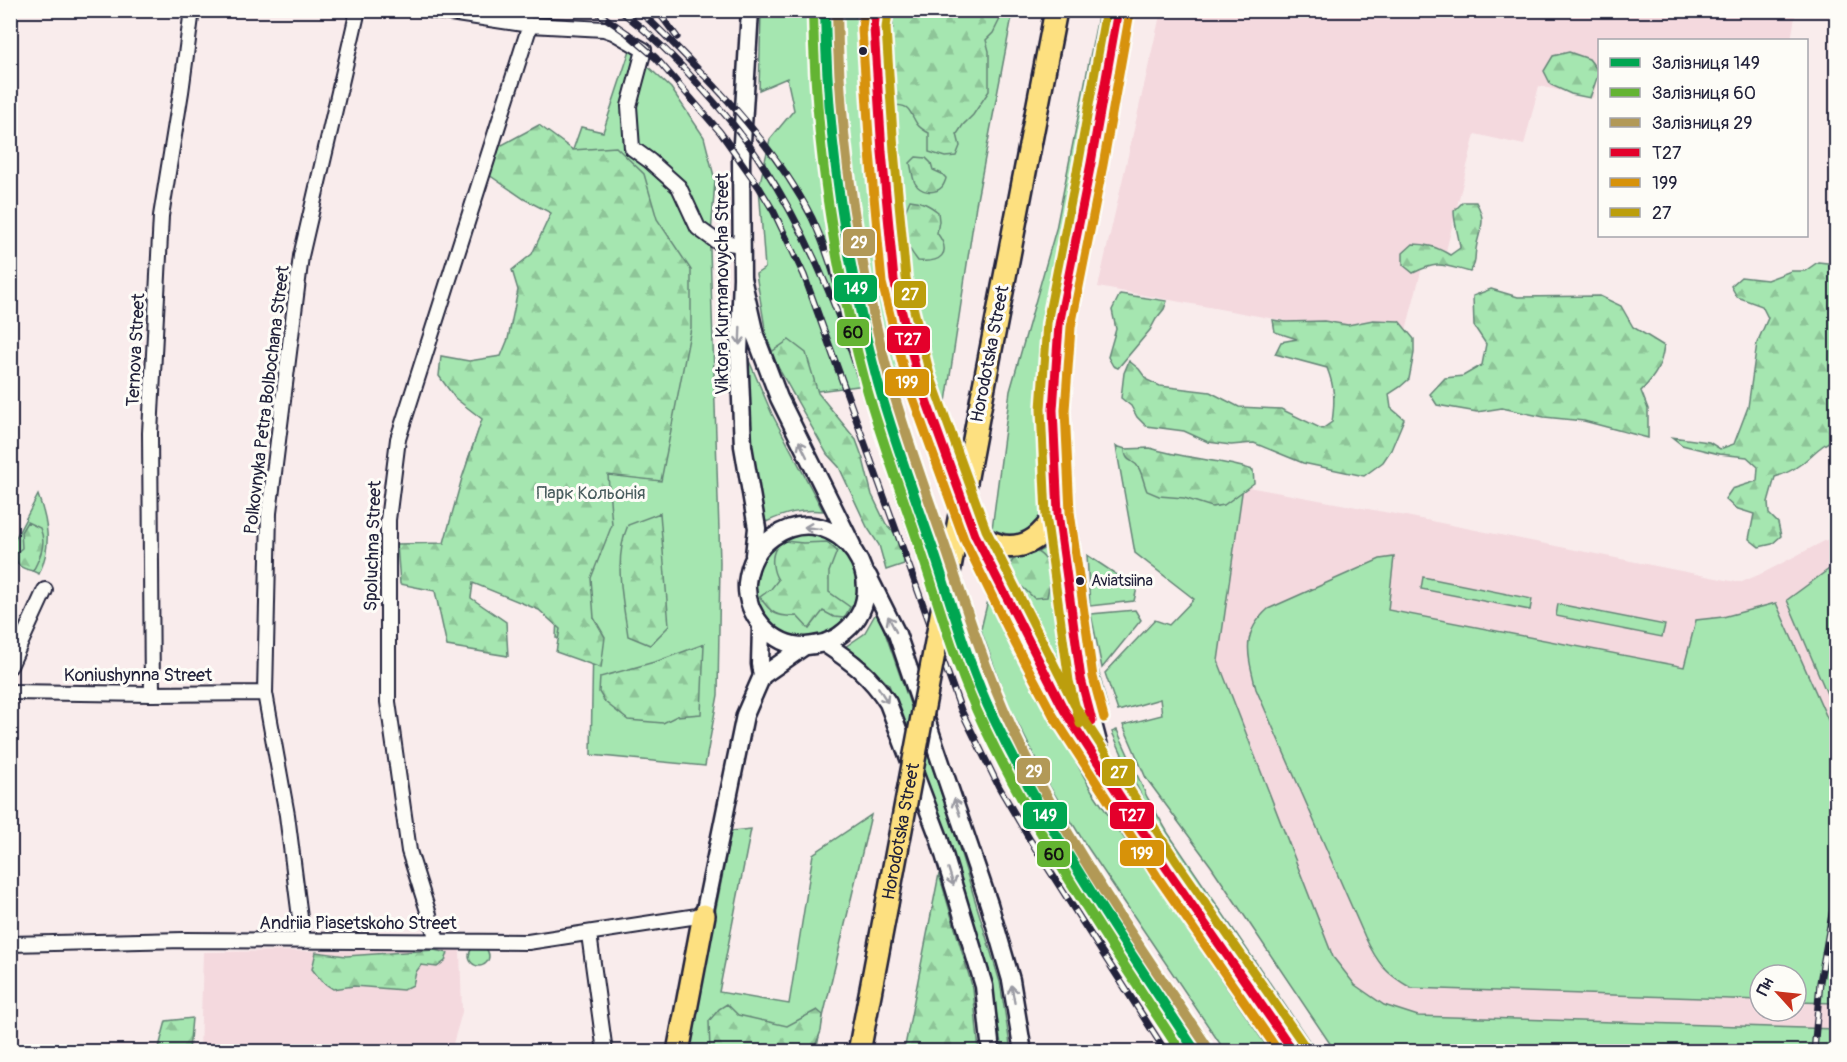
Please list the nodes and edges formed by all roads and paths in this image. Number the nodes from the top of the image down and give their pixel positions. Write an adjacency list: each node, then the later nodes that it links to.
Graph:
1 (192, 10): 24 (street, Ternova Street)
2 (358, 10): 23 (street, Polkovnyka Petra Bolbochana Street)
3 (430, 10): 8 (street)
4 (750, 10): 10 (street, Viktora Kurmanovycha Street)
5 (876, 10): 13 (main road)
6 (1056, 10): 33 (main road, Horodotska Street, bridge)
7 (1118, 10): 9 (main road)
8 (530, 25): 10 (street); 28 (street, Spoluchna Street)
9 (1111, 46): 12 (street)
10 (742, 245): 11 (street, Viktora Kurmanovycha Street)
11 (742, 278): 14 (street, Viktora Kurmanovycha Street, one-way to 14); 15 (street, one-way to 11)
12 (1058, 513): 13 (main road); 25 (street)
13 (975, 535): 25 (main road)
14 (754, 555): 15 (street, one-way to 14); 17 (street)
15 (858, 557): 18 (street); 35 (street, one-way to 15)
16 (45, 590): 20 (street)
17 (761, 626): 19 (street); 21 (street)
18 (824, 643): 19 (street); 34 (street, one-way to 34)
19 (805, 646): 21 (street)
20 (10, 666)
21 (762, 676): 26 (street)
22 (10, 692): 24 (street, Koniushynna Street)
23 (265, 693): 24 (street, Koniushynna Street); 29 (street, Polkovnyka Petra Bolbochana Street)
24 (152, 694)
25 (1107, 776): 36 (street)
26 (704, 915): 27 (street, Andriia Piasetskoho Street); 32 (main road)
27 (589, 934): 28 (street, Andriia Piasetskoho Street); 31 (street)
28 (437, 940): 29 (street, Andriia Piasetskoho Street)
29 (303, 941): 30 (street, Andriia Piasetskoho Street)
30 (10, 944)
31 (605, 1052)
32 (678, 1052)
33 (859, 1052)
34 (991, 1052)
35 (1023, 1052)
36 (1294, 1052)

